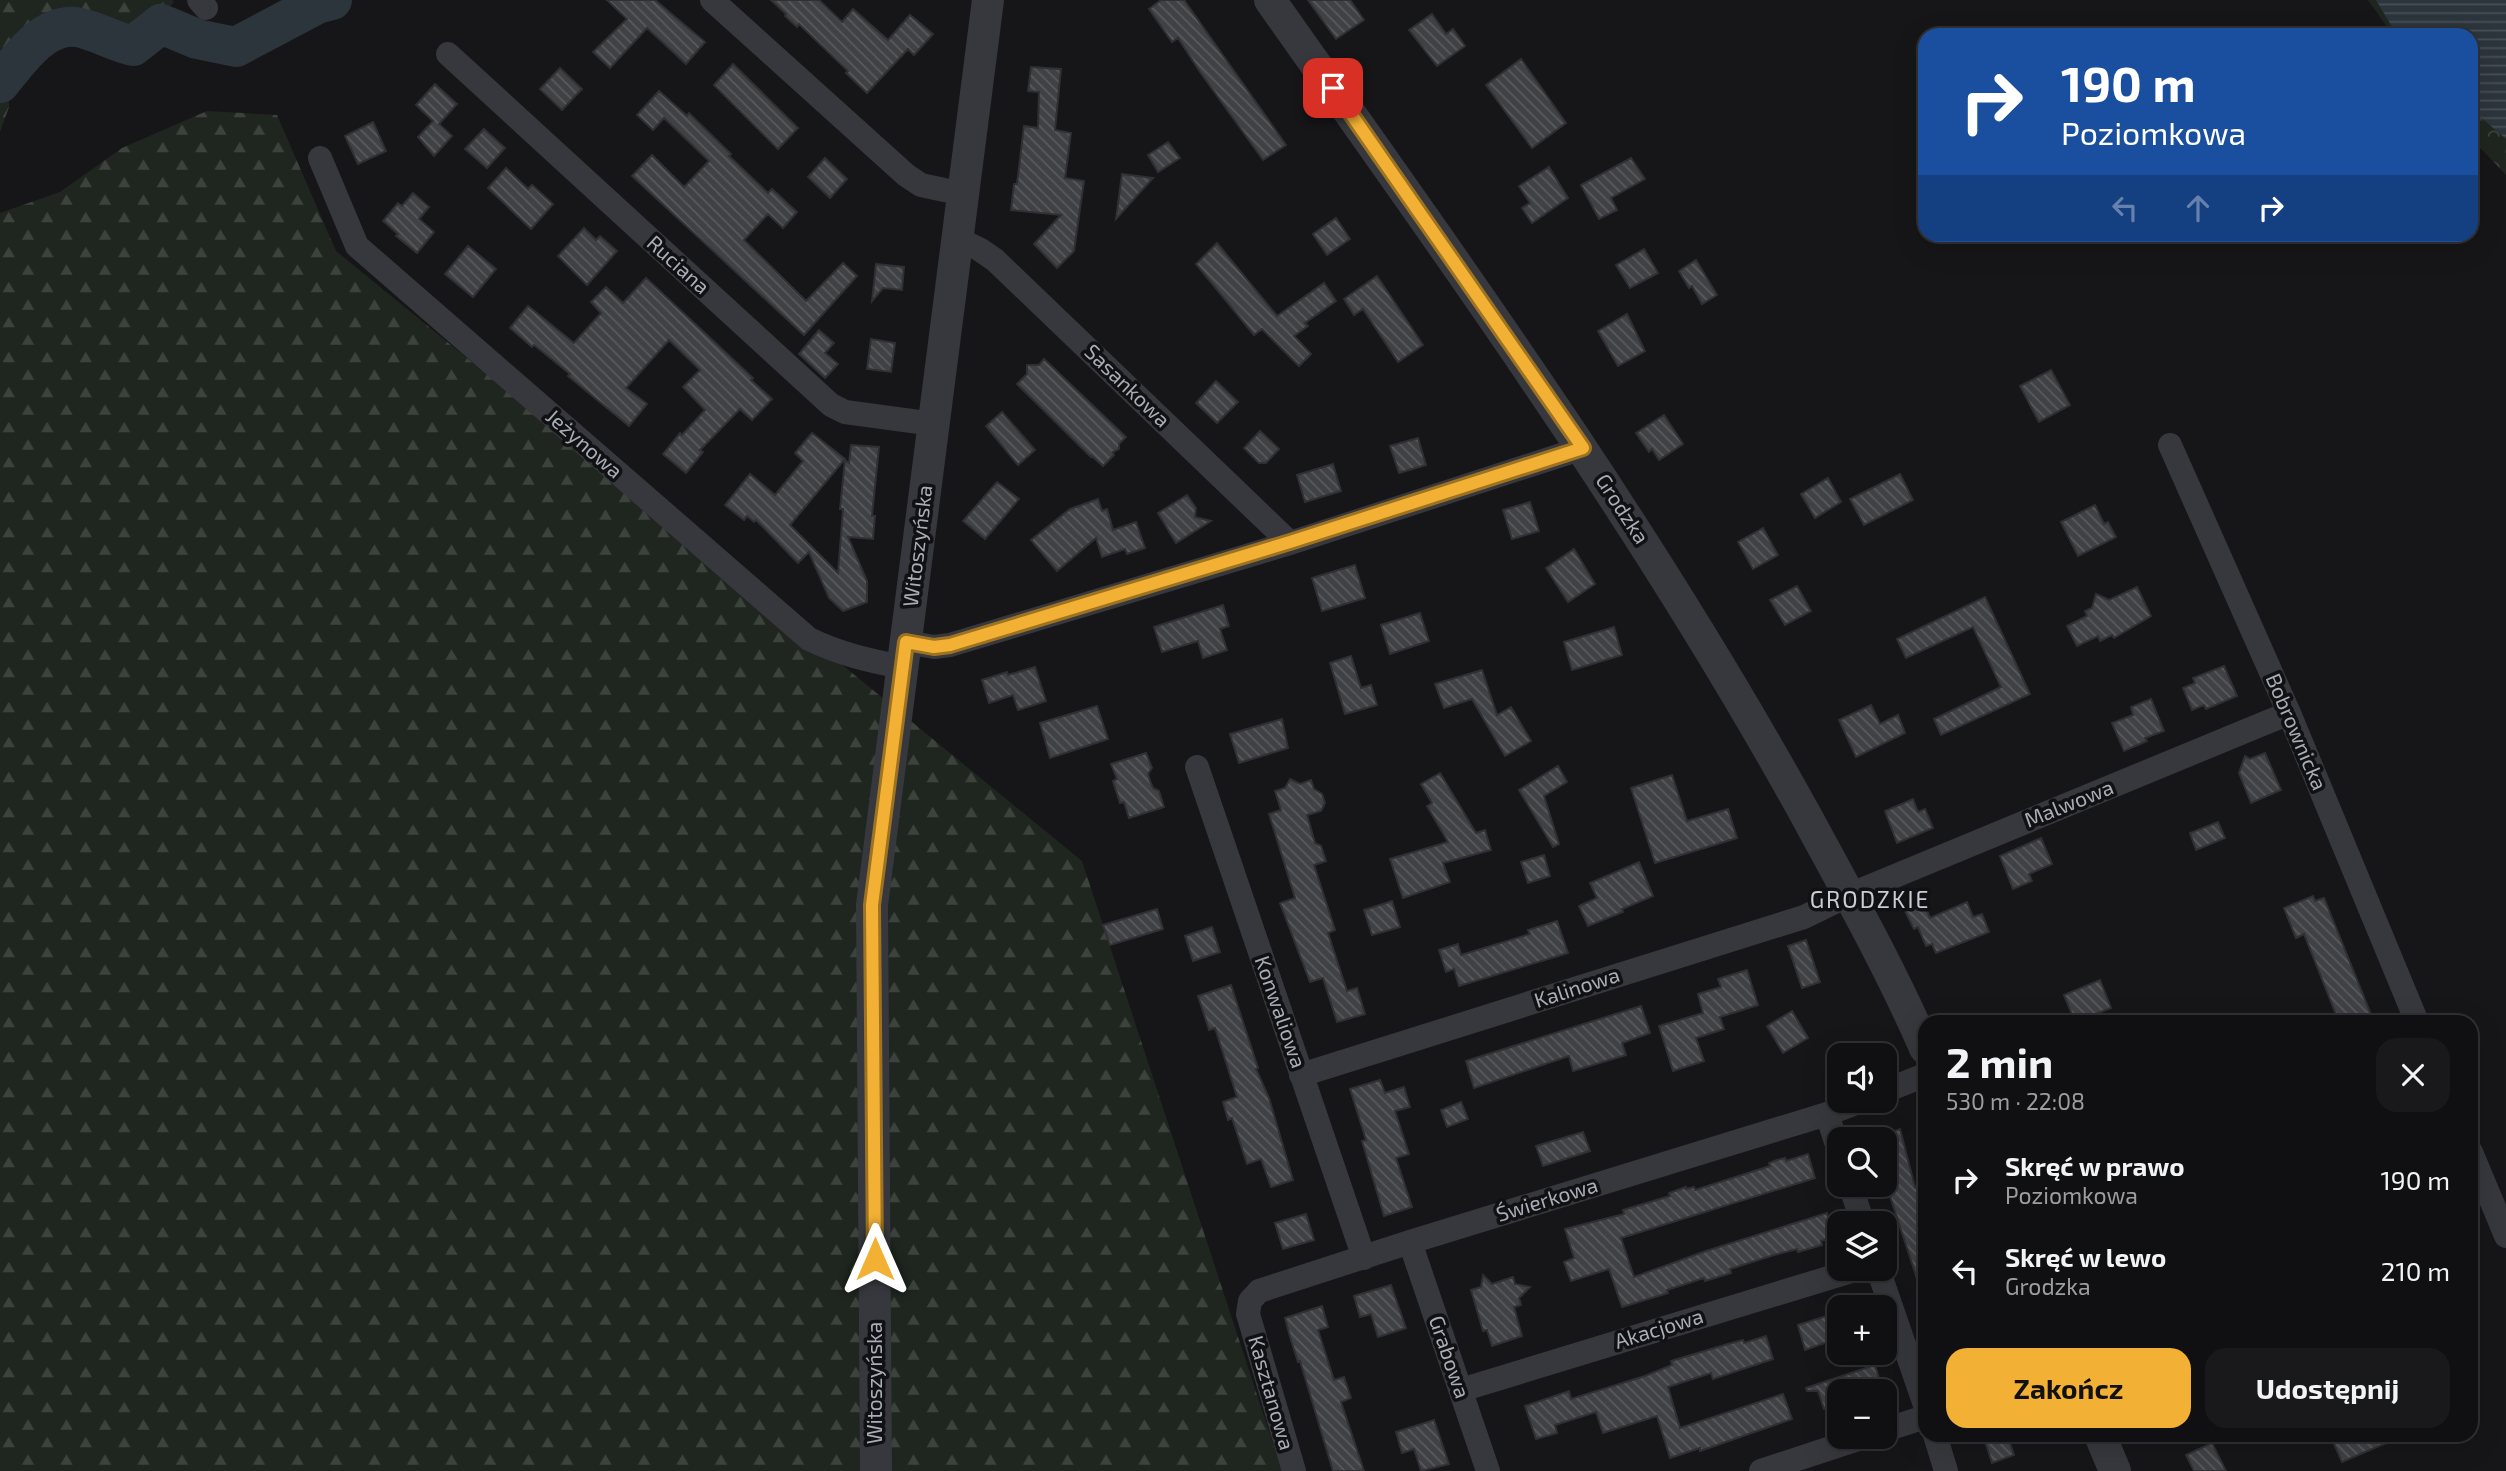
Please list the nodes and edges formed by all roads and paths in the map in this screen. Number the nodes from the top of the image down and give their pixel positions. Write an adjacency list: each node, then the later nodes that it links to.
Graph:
1 (712, 0): 6 (street)
2 (988, 0): 6 (street, Witoszyńska)
3 (1270, 0): 10 (street, Grodzka)
4 (448, 54): 8 (street, Ruciana)
5 (320, 158): 12 (street, Jeżynowa)
6 (963, 194): 7 (street, Witoszyńska)
7 (958, 239): 8 (street, Witoszyńska); 11 (street, Sasankowa)
8 (934, 424): 12 (street, Witoszyńska)
9 (2170, 445): 13 (street, Bobrownicka)
10 (1583, 448): 11 (street, Jeżynowa); 15 (street, Grodzka)
11 (1290, 542): 12 (street, Jeżynowa)
12 (905, 654): 37 (street, Witoszyńska)
13 (2289, 713): 15 (street, Malwowa); 16 (street, Bobrownicka)
14 (1197, 767): 18 (street, Konwaliowa)
15 (1849, 895): 17 (street, Grodzka); 18 (street, Kalinowa)
16 (2414, 1015)
17 (1918, 1034)
18 (1301, 1075): 26 (street, Konwaliowa)
19 (1918, 1078): 20 (street)
20 (1897, 1086)
21 (1827, 1114): 22 (street); 25 (street, Świerkowa)
22 (1831, 1127)
23 (2478, 1169): 24 (street)
24 (2506, 1236)
25 (1410, 1242): 26 (street, Świerkowa); 31 (street, Grabowa)
26 (1364, 1258): 29 (street, Świerkowa)
27 (1827, 1278): 31 (street, Akacjowa)
28 (1882, 1281): 30 (street)
29 (1248, 1314): 38 (street, Kasztanowa)
30 (1918, 1385)
31 (1461, 1390): 39 (street, Grabowa)
32 (1918, 1419): 33 (street)
33 (1897, 1426)
34 (1937, 1442): 41 (street)
35 (2103, 1442): 42 (street)
36 (1827, 1449): 40 (street)
37 (876, 1471)
38 (1294, 1471)
39 (1488, 1471)
40 (1760, 1471)
41 (1946, 1471)
42 (2115, 1471)

